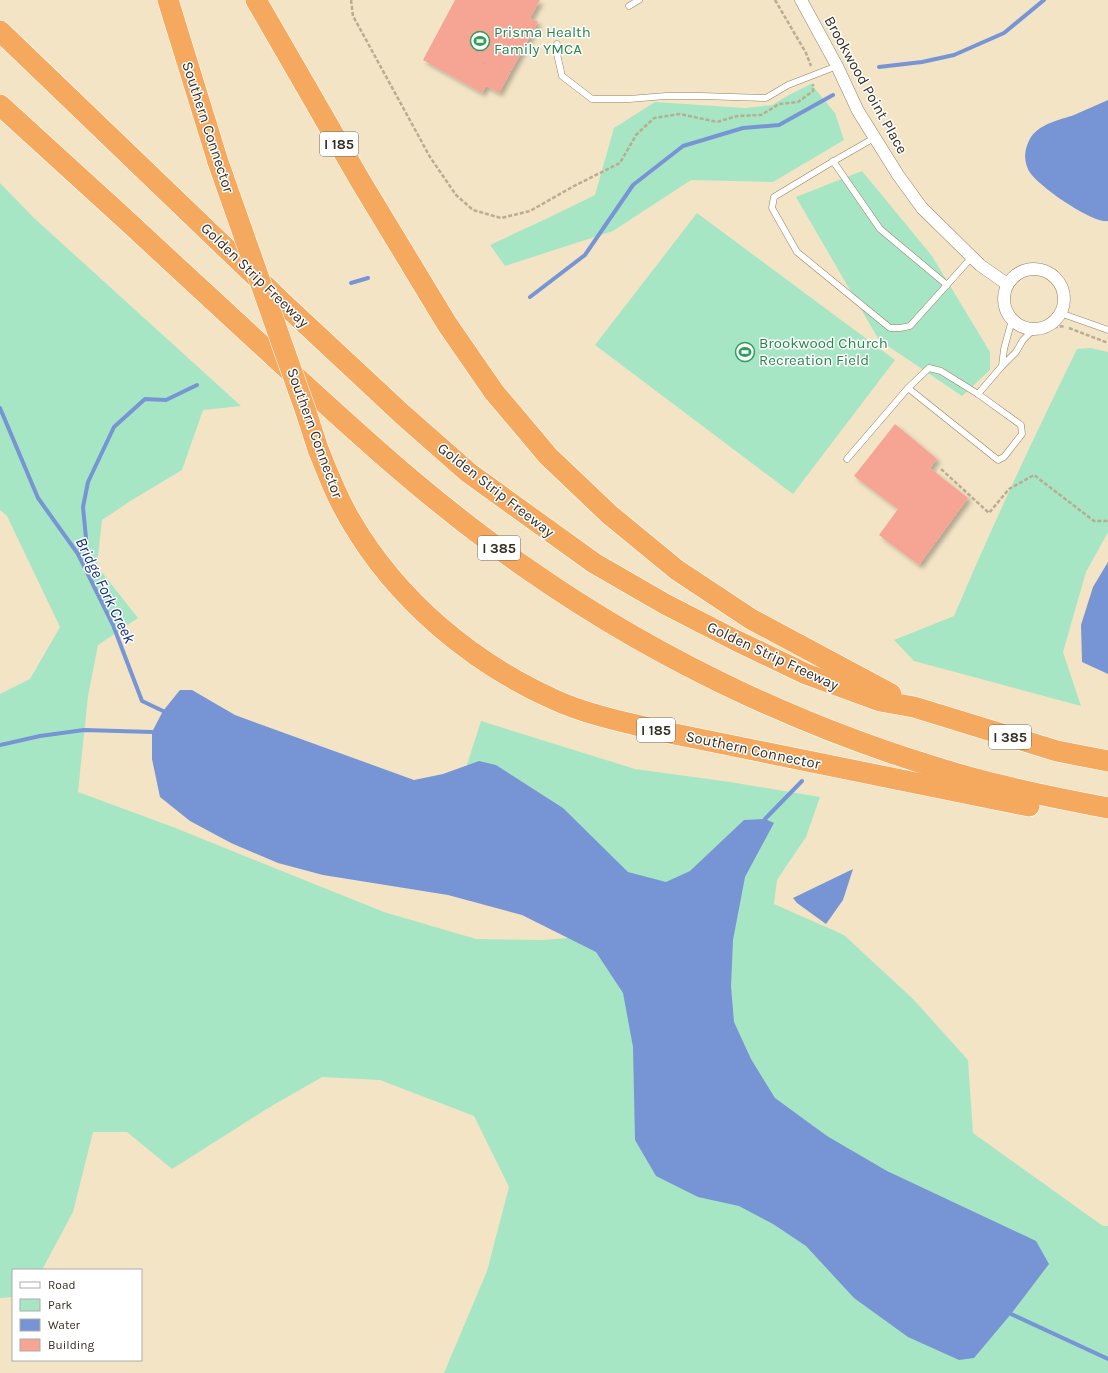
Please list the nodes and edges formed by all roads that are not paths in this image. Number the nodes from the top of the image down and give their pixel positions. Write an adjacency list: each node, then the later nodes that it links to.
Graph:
1 (168, 0): 26 (highway, Southern Connector / I 185, bridge)
2 (256, 0): 23 (highway, I 185)
3 (639, 0): 5 (lane)
4 (801, 0): 8 (street, Brookwood Point Place)
5 (629, 6)
6 (0, 31): 23 (highway, Golden Strip Freeway / I 385)
7 (558, 44): 8 (lane)
8 (837, 66): 10 (street, Brookwood Point Place)
9 (0, 105): 25 (highway, I 385)
10 (874, 138): 11 (lane); 12 (street, Brookwood Point Place)
11 (833, 162): 14 (lane); 14 (lane)
12 (972, 257): 13 (street, Brookwood Point Place); 14 (lane)
13 (1007, 284): 15 (street); 16 (street)
14 (947, 285)
15 (1060, 313): 17 (lane); 18 (street)
16 (1012, 320): 18 (street); 19 (lane)
17 (1108, 330)
18 (1036, 332): 19 (lane)
19 (1002, 366): 21 (lane)
20 (908, 388): 21 (lane); 21 (lane); 22 (lane)
21 (978, 394)
22 (847, 459)
23 (914, 707): 24 (highway, Golden Strip Freeway / I 385)
24 (1108, 761)
25 (1108, 808)
26 (1108, 820)

